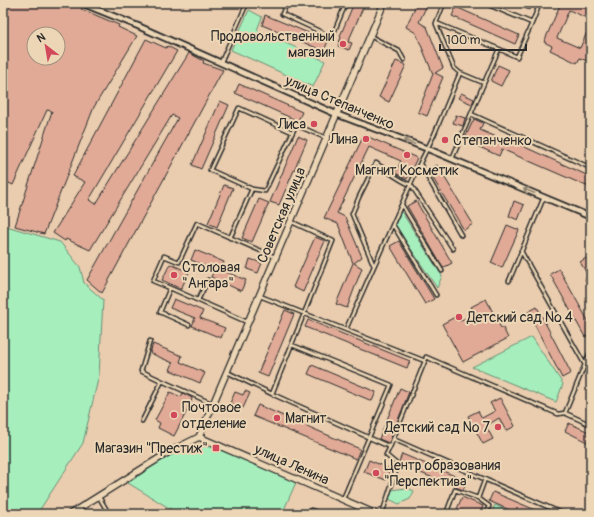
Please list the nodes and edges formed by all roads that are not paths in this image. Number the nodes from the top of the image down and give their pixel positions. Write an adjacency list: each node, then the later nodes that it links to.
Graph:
1 (81, 3): 14 (street, улица Степанченко)
2 (247, 3): 14 (lane)
3 (287, 3): 4 (lane)
4 (346, 3)
5 (384, 3): 11 (street, Советская улица)
6 (444, 3): 9 (lane)
7 (484, 3): 10 (lane)
8 (540, 3): 10 (lane)
9 (436, 23): 12 (lane); 15 (lane)
10 (532, 23): 12 (lane)
11 (370, 36): 13 (lane); 17 (street, Советская улица)
12 (499, 49): 16 (lane)
13 (404, 60)
14 (220, 62): 17 (street, улица Степанченко)
15 (460, 73): 16 (lane); 21 (lane)
16 (484, 83): 18 (lane)
17 (336, 114): 20 (street, Советская улица); 21 (street, улица Степанченко, one-way to 17)
18 (471, 114): 22 (lane); 24 (lane)
19 (292, 132): 20 (lane); 26 (lane); 26 (lane)
20 (326, 138): 30 (street, Советская улица)
21 (428, 149): 22 (street, улица Степанченко); 23 (lane)
22 (452, 159): 27 (street, улица Степанченко, one-way to 22)
23 (420, 163): 25 (lane); 32 (lane)
24 (591, 168)
25 (411, 185): 28 (lane); 34 (lane); 37 (lane)
26 (252, 189): 33 (lane)
27 (544, 197): 29 (street, улица Степанченко); 35 (lane)
28 (402, 204): 31 (lane); 38 (lane)
29 (591, 217)
30 (290, 222): 36 (street, Советская улица); 45 (lane)
31 (393, 224): 37 (lane); 42 (lane)
32 (461, 235)
33 (230, 238): 36 (lane); 41 (lane)
34 (453, 249)
35 (522, 251): 40 (lane); 53 (lane)
36 (276, 258): 43 (street, Советская улица)
37 (374, 266): 48 (lane)
38 (442, 271)
39 (208, 280): 44 (lane)
40 (509, 281)
41 (170, 288): 44 (lane); 47 (lane)
42 (436, 295)
43 (260, 296): 45 (lane); 46 (street, Советская улица)
44 (198, 300): 46 (lane)
45 (304, 314): 48 (lane); 50 (lane)
46 (248, 322): 54 (street, Советская улица)
47 (189, 325)
48 (346, 329): 52 (lane)
49 (150, 341): 55 (lane)
50 (292, 345): 56 (lane); 62 (lane)
51 (591, 350): 53 (lane)
52 (425, 361): 58 (lane); 63 (lane)
53 (585, 366): 58 (lane)
54 (227, 372): 56 (lane); 57 (street, Советская улица)
55 (162, 381): 57 (lane); 59 (lane)
56 (272, 394): 62 (lane)
57 (213, 404): 61 (street, Советская улица)
58 (565, 413): 60 (lane)
59 (142, 421)
60 (591, 425)
61 (199, 437): 66 (street); 68 (street, улица Ленина)
62 (369, 438): 64 (lane); 68 (lane)
63 (393, 440): 64 (lane); 65 (lane)
64 (390, 447): 74 (lane)
65 (485, 479): 67 (lane); 77 (lane)
66 (99, 496): 69 (street); 70 (lane)
67 (478, 498): 75 (lane); 76 (lane)
68 (342, 499): 73 (street, улица Ленина)
69 (70, 514)
70 (109, 514)
71 (309, 514): 72 (lane)
72 (322, 514)
73 (376, 514)
74 (382, 514)
75 (446, 514)
76 (486, 514)
77 (564, 514)

